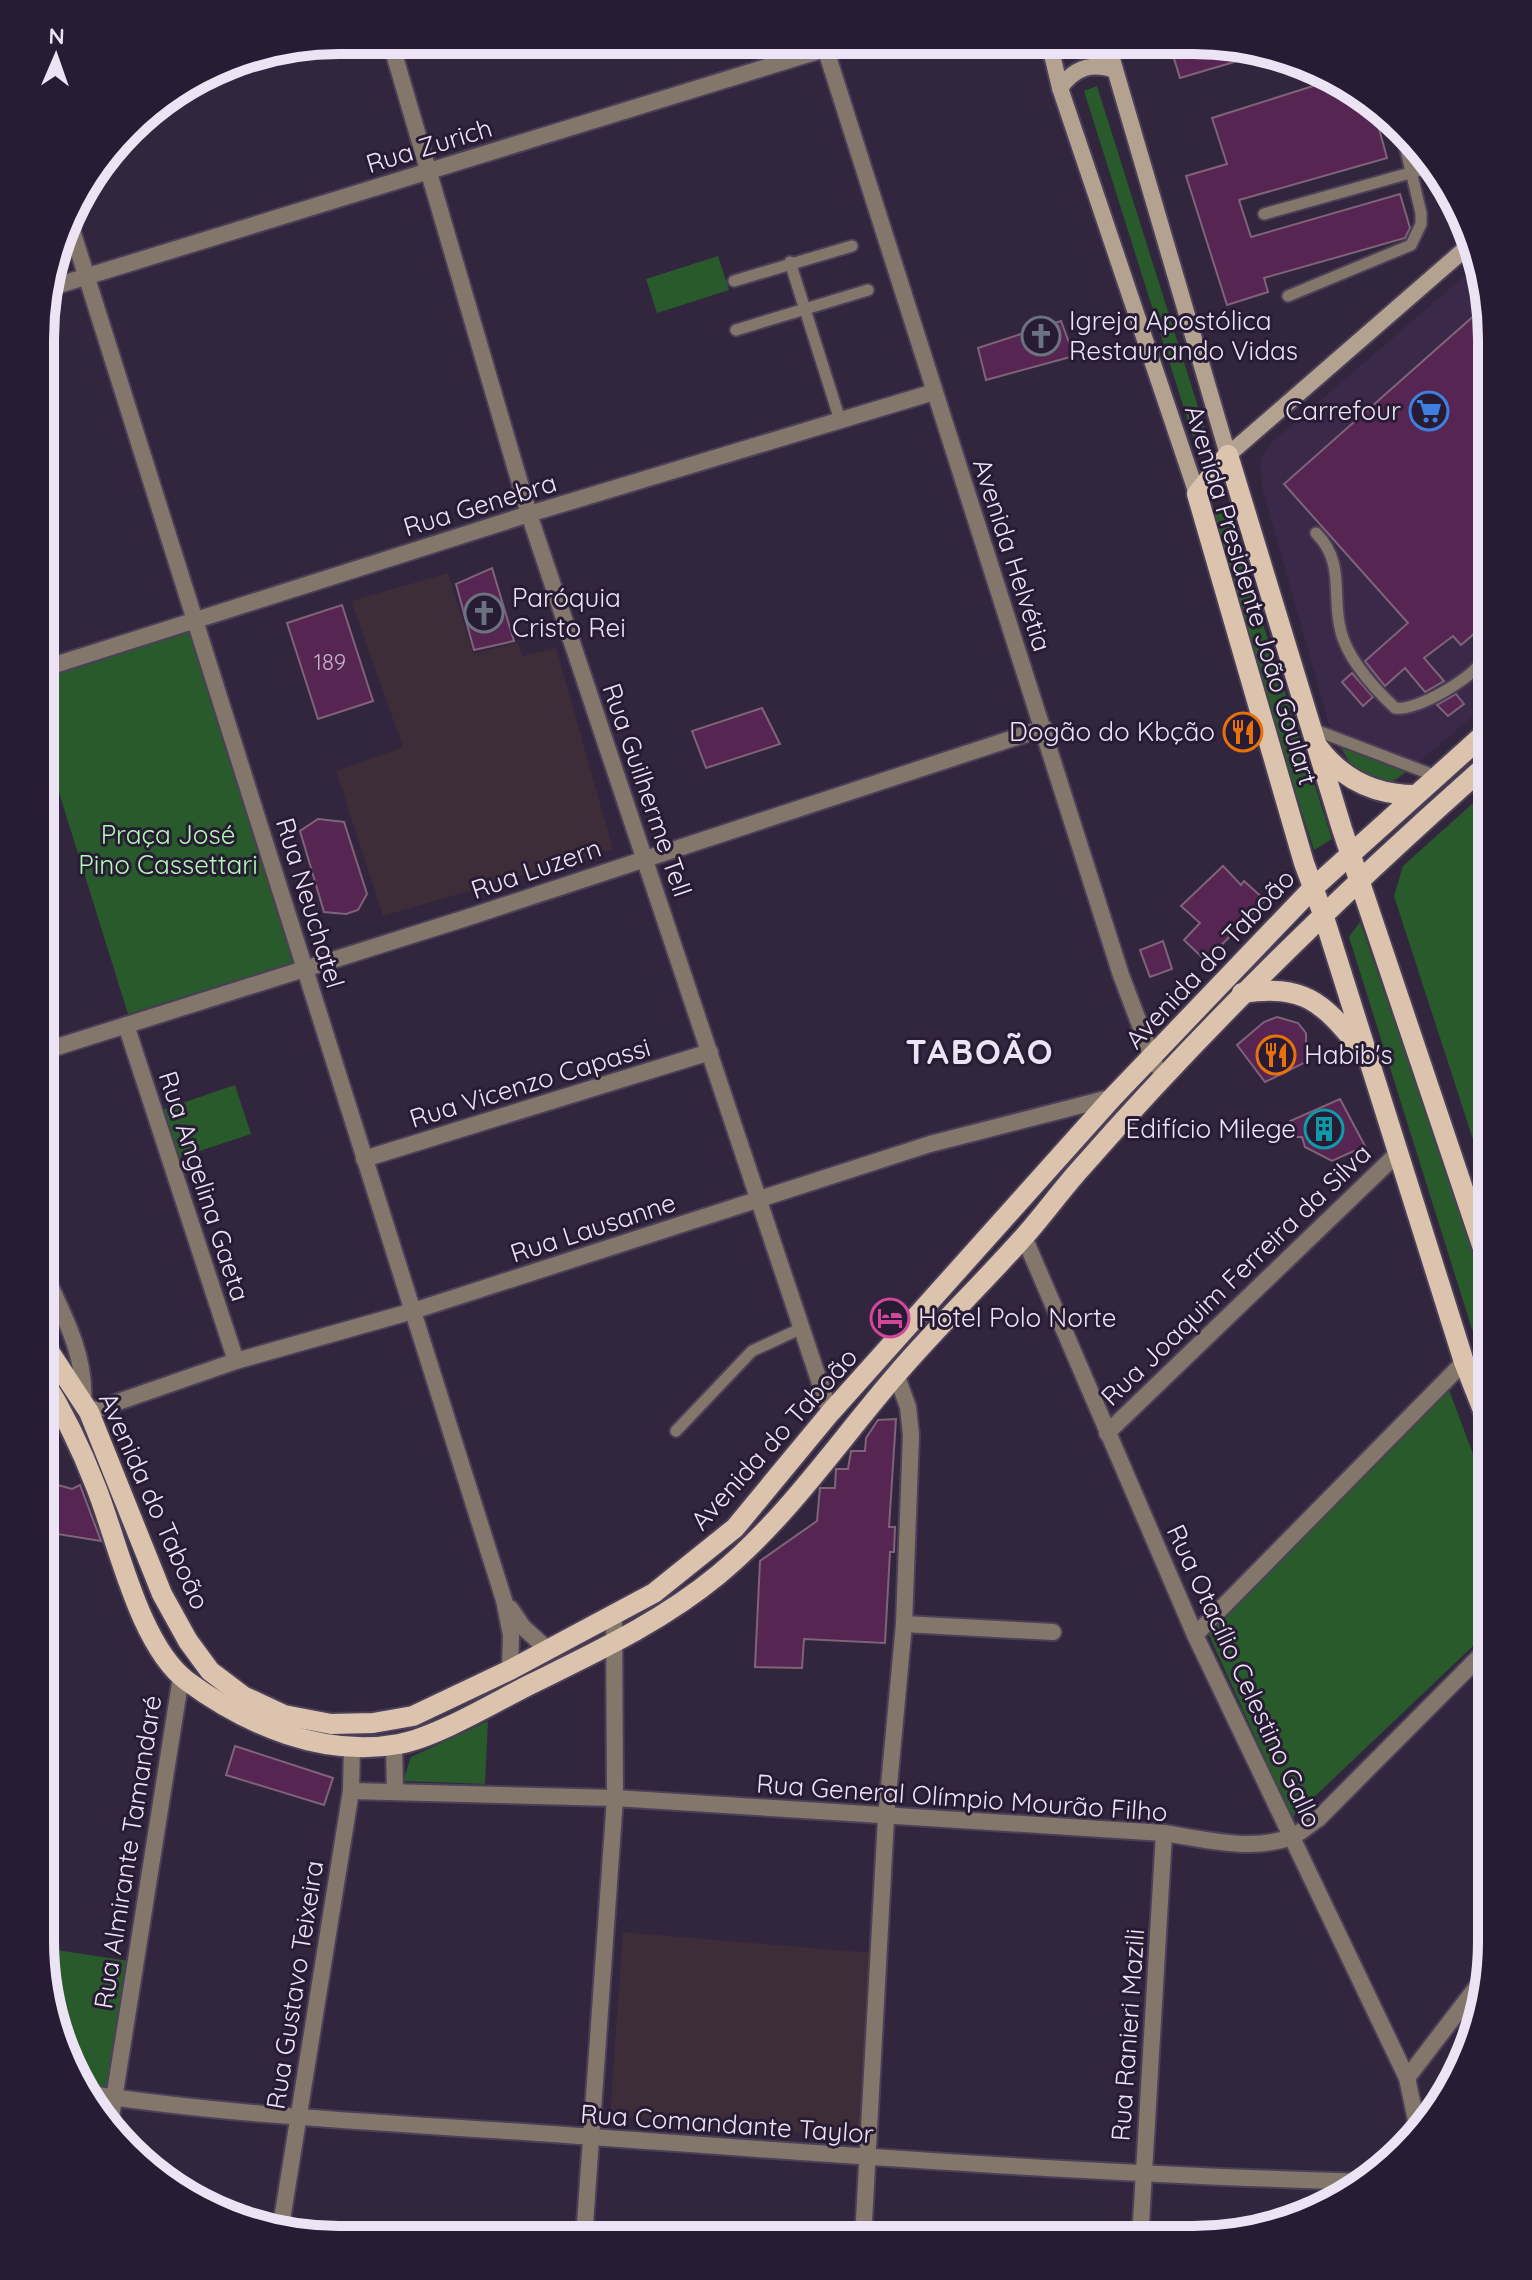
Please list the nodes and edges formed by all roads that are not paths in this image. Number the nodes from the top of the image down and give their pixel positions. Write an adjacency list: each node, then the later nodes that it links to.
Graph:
1 (794, 54): 10 (street, Rua Zurich)
2 (827, 54): 24 (street, Avenida Helvétia)
3 (1052, 54): 7 (street, Avenida Presidente João Goulart)
4 (1110, 54): 6 (street, Avenida Presidente João Goulart)
5 (395, 55): 10 (street, Rua Guilherme Tell)
6 (1115, 70): 7 (street); 26 (street, Avenida Presidente João Goulart)
7 (1060, 88): 27 (street, Avenida Presidente João Goulart)
8 (1408, 152): 11 (lane)
9 (1422, 170): 11 (lane)
10 (430, 171): 17 (street, Rua Zurich); 28 (street, Rua Guilherme Tell)
11 (1410, 173): 12 (lane); 21 (lane)
12 (1264, 214)
13 (74, 235): 17 (street, Rua Neuchatel)
14 (852, 246): 16 (lane)
15 (1464, 250): 26 (street)
16 (790, 262): 18 (lane); 22 (lane)
17 (87, 276): 19 (street, Rua Zurich); 30 (street, Rua Neuchatel)
18 (734, 281)
19 (59, 285)
20 (868, 290): 22 (lane)
21 (1288, 296)
22 (805, 308): 23 (lane); 25 (lane)
23 (736, 330)
24 (934, 392): 25 (street, Rua Genebra); 33 (street, Avenida Helvétia)
25 (840, 420): 28 (street, Rua Genebra)
26 (1228, 455): 27 (main road); 34 (main road, Avenida Presidente João Goulart)
27 (1197, 494): 42 (main road, Avenida Presidente João Goulart)
28 (529, 514): 30 (street, Rua Genebra); 40 (street, Rua Guilherme Tell)
29 (1316, 533): 32 (lane)
30 (195, 619): 31 (street, Rua Genebra); 44 (street, Rua Neuchatel)
31 (54, 665)
32 (1478, 665)
33 (1044, 728): 40 (street, Rua Luzern); 50 (street, Avenida Helvétia)
34 (1312, 734): 37 (lane); 38 (main road); 39 (main road, Avenida Presidente João Goulart)
35 (1478, 739): 37 (main road, Avenida do Taboão)
36 (1478, 772): 41 (main road, Avenida do Taboão)
37 (1436, 776): 38 (main road, Avenida do Taboão)
38 (1415, 795): 39 (main road, Avenida do Taboão)
39 (1350, 852): 41 (main road, Avenida Presidente João Goulart); 42 (main road, Avenida do Taboão)
40 (645, 857): 44 (street, Rua Luzern); 48 (street, Rua Guilherme Tell)
41 (1359, 878): 43 (main road, Avenida do Taboão); 56 (main road, Avenida Presidente João Goulart)
42 (1312, 889): 43 (main road, Avenida Presidente João Goulart); 50 (main road, Avenida do Taboão)
43 (1323, 914): 45 (main road, Avenida do Taboão); 49 (main road, Avenida Presidente João Goulart)
44 (305, 969): 46 (street, Rua Luzern); 54 (street, Rua Neuchatel)
45 (1242, 993): 49 (main road); 51 (main road, Avenida do Taboão)
46 (126, 1025): 47 (street, Rua Luzern); 62 (street, Rua Angelina Gaeta)
47 (54, 1048)
48 (710, 1052): 54 (street, Rua Vicenzo Capassi); 55 (street, Rua Guilherme Tell)
49 (1368, 1060): 53 (main road, Avenida Presidente João Goulart)
50 (1151, 1061): 51 (street, Avenida Helvétia); 52 (main road, Avenida do Taboão)
51 (1166, 1078): 57 (main road, Avenida do Taboão)
52 (1113, 1097): 55 (street, Rua Lausanne); 68 (main road, Avenida do Taboão)
53 (1398, 1153): 63 (main road, Avenida Presidente João Goulart); 70 (street, Rua Joaquim Ferreira da Silva)
54 (364, 1159): 59 (street, Rua Neuchatel)
55 (760, 1200): 59 (street, Rua Lausanne); 60 (street, Rua Guilherme Tell)
56 (1478, 1233)
57 (1024, 1237): 64 (main road, Avenida do Taboão); 70 (street, Rua Otacílio Celestino Gallo)
58 (54, 1296): 67 (street)
59 (413, 1311): 62 (street, Rua Lausanne); 71 (street, Rua Neuchatel)
60 (802, 1328): 68 (street, Rua Guilherme Tell); 69 (lane)
61 (54, 1358): 67 (main road, Avenida do Taboão)
62 (236, 1361): 67 (street, Rua Lausanne)
63 (1464, 1362): 65 (main road, Avenida Presidente João Goulart); 75 (street)
64 (896, 1374): 73 (street); 76 (main road, Avenida do Taboão)
65 (1478, 1397)
66 (54, 1401): 80 (main road, Avenida do Taboão)
67 (86, 1406): 79 (main road, Avenida do Taboão)
68 (830, 1413): 72 (main road, Avenida do Taboão)
69 (676, 1431)
70 (1107, 1433): 75 (street, Rua Otacílio Celestino Gallo)
71 (504, 1600): 77 (street, Rua Neuchatel); 79 (street, Rua Neuchatel)
72 (614, 1615): 76 (street); 77 (main road, Avenida do Taboão)
73 (904, 1624): 74 (street); 86 (street)
74 (1053, 1632)
75 (1195, 1635): 88 (street, Rua Otacílio Celestino Gallo)
76 (617, 1642): 81 (main road, Avenida do Taboão); 85 (street)
77 (548, 1650): 79 (main road, Avenida do Taboão)
78 (1478, 1658): 88 (street)
79 (510, 1670)
80 (181, 1677): 82 (main road, Avenida do Taboão); 92 (street, Rua Almirante Tamandaré)
81 (394, 1744): 82 (main road, Avenida do Taboão); 84 (street)
82 (352, 1746): 83 (street, Rua Gustavo Teixeira)
83 (351, 1791): 84 (street, Rua General Olímpio Mourão Filho); 94 (street, Rua Gustavo Teixeira)
84 (395, 1792): 85 (street, Rua General Olímpio Mourão Filho)
85 (615, 1798): 86 (street, Rua General Olímpio Mourão Filho); 96 (street)
86 (886, 1818): 87 (street, Rua General Olímpio Mourão Filho); 97 (street)
87 (1164, 1833): 88 (street, Rua General Olímpio Mourão Filho); 98 (street, Rua Ranieri Mazili)
88 (1291, 1837): 90 (street, Rua Otacílio Celestino Gallo)
89 (1474, 1991): 90 (street)
90 (1407, 2078): 95 (street, Rua Otacílio Celestino Gallo)
91 (99, 2095): 92 (street, Rua Comandante Taylor)
92 (113, 2097): 93 (street, Rua Almirante Tamandaré); 94 (street, Rua Comandante Taylor)
93 (111, 2112)
94 (297, 2118): 96 (street, Rua Comandante Taylor); 100 (street, Rua Gustavo Teixeira)
95 (1416, 2119)
96 (591, 2137): 97 (street, Rua Comandante Taylor); 101 (street)
97 (868, 2159): 98 (street, Rua Comandante Taylor); 102 (street)
98 (1143, 2176): 99 (street, Rua Comandante Taylor); 103 (street, Rua Ranieri Mazili)
99 (1346, 2181)
100 (282, 2221)
101 (585, 2226)
102 (864, 2226)
103 (1141, 2226)

